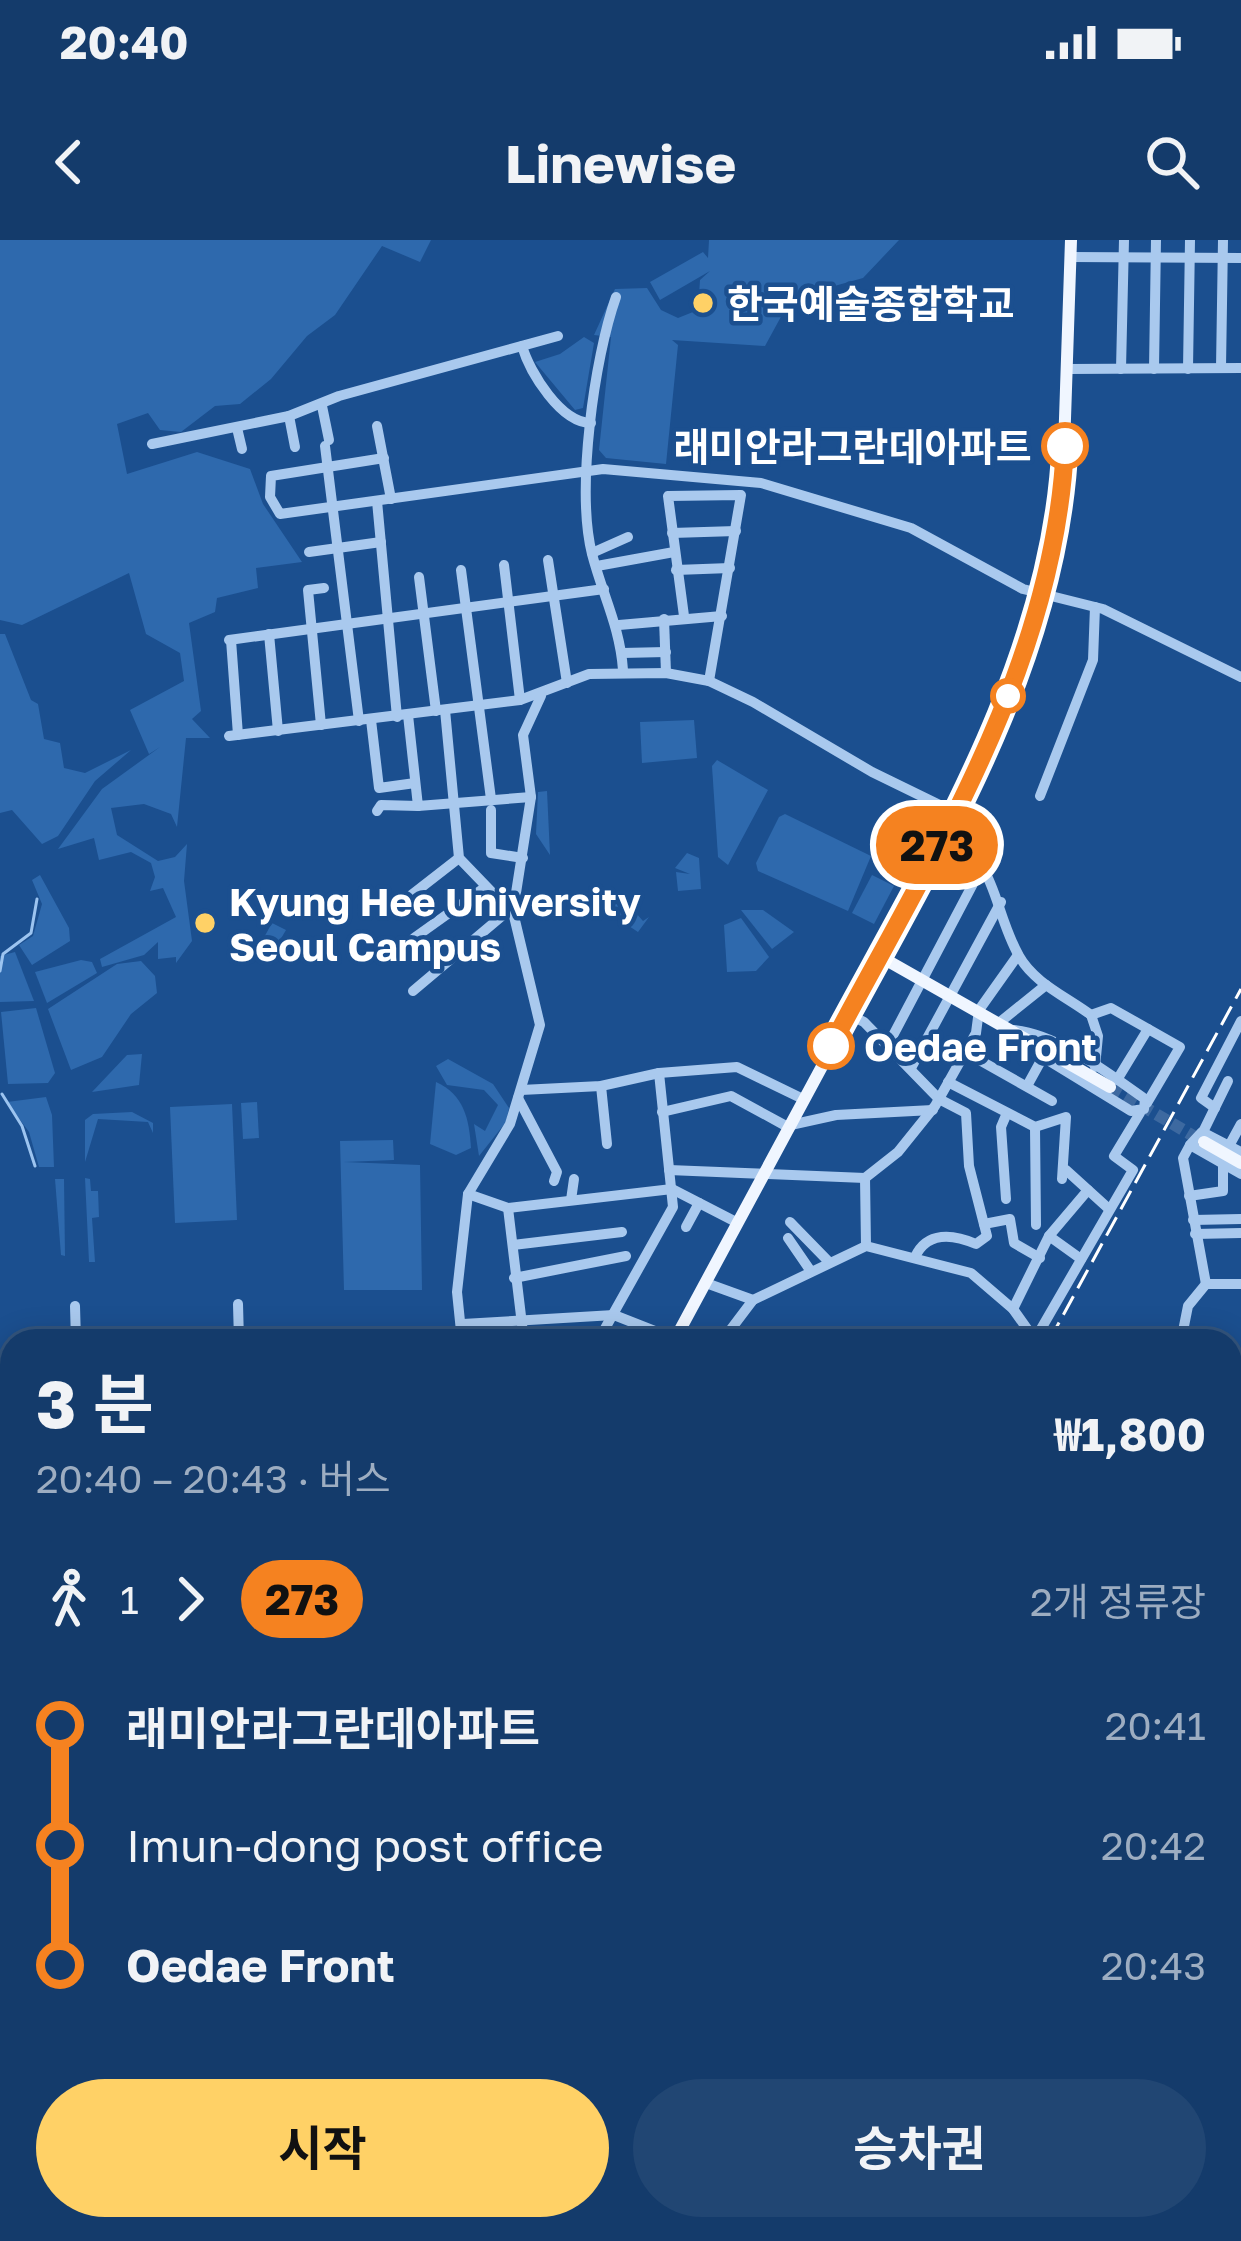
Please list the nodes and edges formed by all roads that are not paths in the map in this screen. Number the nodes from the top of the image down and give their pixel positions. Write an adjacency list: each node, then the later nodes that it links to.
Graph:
1 (1071, 240): 6 (main road)
2 (1124, 240): 7 (street)
3 (1156, 240): 8 (street)
4 (1190, 240): 9 (street)
5 (1222, 240): 10 (street)
6 (1071, 257): 7 (street); 17 (main road)
7 (1124, 257): 8 (street); 18 (street)
8 (1156, 257): 9 (street); 19 (street)
9 (1190, 257): 10 (street); 20 (street)
10 (1222, 258): 11 (street); 15 (street)
11 (1241, 258)
12 (616, 297): 23 (street)
13 (558, 336): 14 (street)
14 (522, 346): 21 (street); 23 (street)
15 (1221, 368): 16 (street); 20 (street)
16 (1241, 368)
17 (1069, 369): 18 (street); 51 (main road)
18 (1121, 369): 19 (street)
19 (1154, 369): 20 (street)
20 (1188, 369)
21 (322, 406): 22 (street); 30 (street)
22 (289, 416): 25 (street); 27 (street)
23 (591, 423): 31 (street)
24 (377, 426): 29 (street)
25 (237, 428): 26 (street); 28 (street)
26 (152, 445)
27 (296, 447)
28 (242, 449)
29 (383, 458): 30 (street); 32 (street)
30 (327, 469): 33 (street); 33 (street)
31 (589, 472): 32 (street); 41 (street); 51 (street)
32 (384, 500): 33 (street); 37 (street)
33 (333, 508): 38 (street)
34 (736, 531): 35 (street); 35 (street); 45 (street)
35 (672, 533): 40 (street)
36 (628, 537): 41 (street)
37 (381, 542): 38 (street); 59 (street)
38 (338, 548): 39 (street); 61 (street)
39 (309, 552)
40 (674, 552): 44 (street); 46 (street)
41 (592, 553): 44 (street)
42 (548, 560): 52 (street)
43 (504, 565): 53 (street)
44 (597, 566): 50 (street)
45 (730, 568): 46 (street); 58 (street)
46 (676, 570): 57 (street)
47 (461, 571): 54 (street)
48 (419, 577): 56 (street)
49 (324, 588): 63 (street)
50 (604, 589): 52 (street); 62 (street)
51 (1045, 593): 55 (street); 87 (main road)
52 (554, 596): 53 (street); 71 (street)
53 (507, 603): 54 (street); 73 (street)
54 (466, 607): 56 (street); 74 (street)
55 (1095, 607): 69 (street); 82 (street)
56 (424, 613): 59 (street); 75 (street)
57 (684, 616): 58 (street); 60 (street)
58 (722, 616): 70 (street)
59 (386, 619): 61 (street); 76 (street)
60 (664, 619): 62 (street); 65 (street)
61 (348, 623): 63 (street); 77 (street)
62 (619, 625): 66 (street)
63 (310, 630): 64 (street); 78 (street)
64 (269, 634): 79 (street); 79 (street)
65 (666, 652): 66 (street); 68 (street)
66 (622, 653): 67 (street)
67 (623, 670): 68 (street); 71 (street)
68 (665, 673): 70 (street)
69 (1241, 677)
70 (709, 681): 87 (street)
71 (566, 683): 72 (street)
72 (541, 696): 73 (street); 83 (street)
73 (520, 700): 74 (street)
74 (479, 706): 75 (street); 85 (street)
75 (440, 711): 76 (street); 84 (street)
76 (403, 716): 77 (street); 80 (street)
77 (365, 721): 78 (street); 81 (street)
78 (321, 725): 79 (street)
79 (278, 731)
80 (415, 783): 81 (street); 86 (street)
81 (379, 788): 86 (street)
82 (1040, 796)
83 (531, 797): 85 (street); 90 (street)
84 (454, 801): 85 (street); 86 (street); 89 (street)
85 (491, 804): 90 (street)
86 (418, 806)
87 (954, 812): 88 (main road)
88 (944, 831): 91 (street); 98 (main road)
89 (459, 859): 92 (street); 93 (street)
90 (523, 859): 95 (street)
91 (984, 863): 94 (street); 99 (street)
92 (484, 888): 95 (street); 96 (street)
93 (405, 901)
94 (1001, 902): 97 (street); 102 (street)
95 (511, 912): 101 (street); 123 (street)
96 (414, 938)
97 (1018, 955): 100 (street); 103 (street)
98 (881, 957): 99 (main road); 104 (main road)
99 (923, 978): 102 (main road); 110 (street)
100 (1046, 985): 105 (street); 107 (street)
101 (413, 991)
102 (950, 993): 103 (main road); 116 (street)
103 (979, 1010): 107 (main road); 112 (street)
104 (848, 1013): 110 (street); 124 (main road)
105 (1091, 1015): 108 (street); 115 (street)
106 (1241, 1021): 111 (street)
107 (1000, 1022): 109 (main road)
108 (1148, 1029): 120 (street); 127 (street)
109 (1014, 1030): 114 (street); 115 (street); 120 (main road)
110 (888, 1045): 116 (street)
111 (1227, 1046): 113 (street); 128 (street)
112 (965, 1052): 119 (street); 122 (street)
113 (1241, 1054)
114 (1043, 1057): 122 (street); 127 (street)
115 (1095, 1067): 120 (street)
116 (910, 1068): 126 (street)
117 (658, 1073): 121 (street); 124 (street); 129 (street)
118 (1228, 1081): 128 (street)
119 (948, 1082): 126 (street); 130 (street)
120 (1113, 1084): 127 (street)
121 (601, 1086): 123 (street); 135 (street)
122 (1027, 1086): 125 (street)
123 (520, 1094): 144 (street); 147 (street)
124 (803, 1099): 132 (main road)
125 (1052, 1101)
126 (936, 1104): 132 (street); 142 (street); 158 (street)
127 (1143, 1108): 153 (street)
128 (1215, 1108): 134 (street)
129 (662, 1112): 132 (street); 139 (street)
130 (1007, 1113): 133 (street); 149 (street)
131 (1241, 1124): 136 (street)
132 (786, 1126): 140 (main road)
133 (1035, 1127): 146 (street); 159 (street)
134 (1199, 1140): 136 (street); 137 (main road); 138 (street); 148 (street)
135 (607, 1144)
136 (1235, 1149)
137 (1241, 1163)
138 (1223, 1164): 141 (street); 148 (street)
139 (669, 1170): 140 (street); 145 (street)
140 (764, 1174): 142 (street); 157 (main road)
141 (1241, 1174)
142 (866, 1178): 167 (street)
143 (574, 1179): 150 (street)
144 (554, 1181)
145 (672, 1189): 150 (street); 151 (street); 182 (street)
146 (1088, 1190): 153 (street); 164 (street)
147 (468, 1194): 152 (street); 184 (street)
148 (1189, 1196): 155 (street)
149 (1006, 1199)
150 (571, 1200): 152 (street)
151 (699, 1203): 157 (street); 160 (street)
152 (508, 1208): 166 (street)
153 (1109, 1209): 171 (street)
154 (1241, 1219): 155 (street)
155 (1193, 1220): 163 (street)
156 (790, 1222): 172 (street)
157 (738, 1223): 175 (main road)
158 (984, 1224): 169 (street); 170 (street)
159 (1036, 1225)
160 (686, 1227)
161 (622, 1232): 166 (street)
162 (1241, 1233): 163 (street)
163 (1196, 1234): 176 (street)
164 (1049, 1236): 170 (street); 171 (street)
165 (788, 1238): 173 (street)
166 (513, 1245): 174 (street)
167 (866, 1246): 169 (street); 172 (street)
168 (626, 1256): 174 (street)
169 (914, 1257): 181 (street)
170 (1040, 1258): 181 (street)
171 (1081, 1259): 194 (street)
172 (828, 1261): 173 (street)
173 (810, 1270): 178 (street)
174 (514, 1278): 183 (street)
175 (706, 1283): 178 (street); 191 (main road)
176 (1206, 1283): 177 (street); 195 (street)
177 (1241, 1283)
178 (754, 1300): 192 (street)
179 (238, 1304): 186 (street)
180 (75, 1306): 185 (street)
181 (1013, 1310): 193 (street)
182 (614, 1315): 183 (street); 189 (street); 190 (street)
183 (518, 1319): 184 (street); 188 (street)
184 (463, 1324): 187 (street)
185 (76, 1329)
186 (239, 1329)
187 (463, 1329)
188 (521, 1329)
189 (605, 1329)
190 (648, 1329)
191 (681, 1329)
192 (731, 1329)
193 (1027, 1329)
194 (1041, 1329)
195 (1183, 1329)

